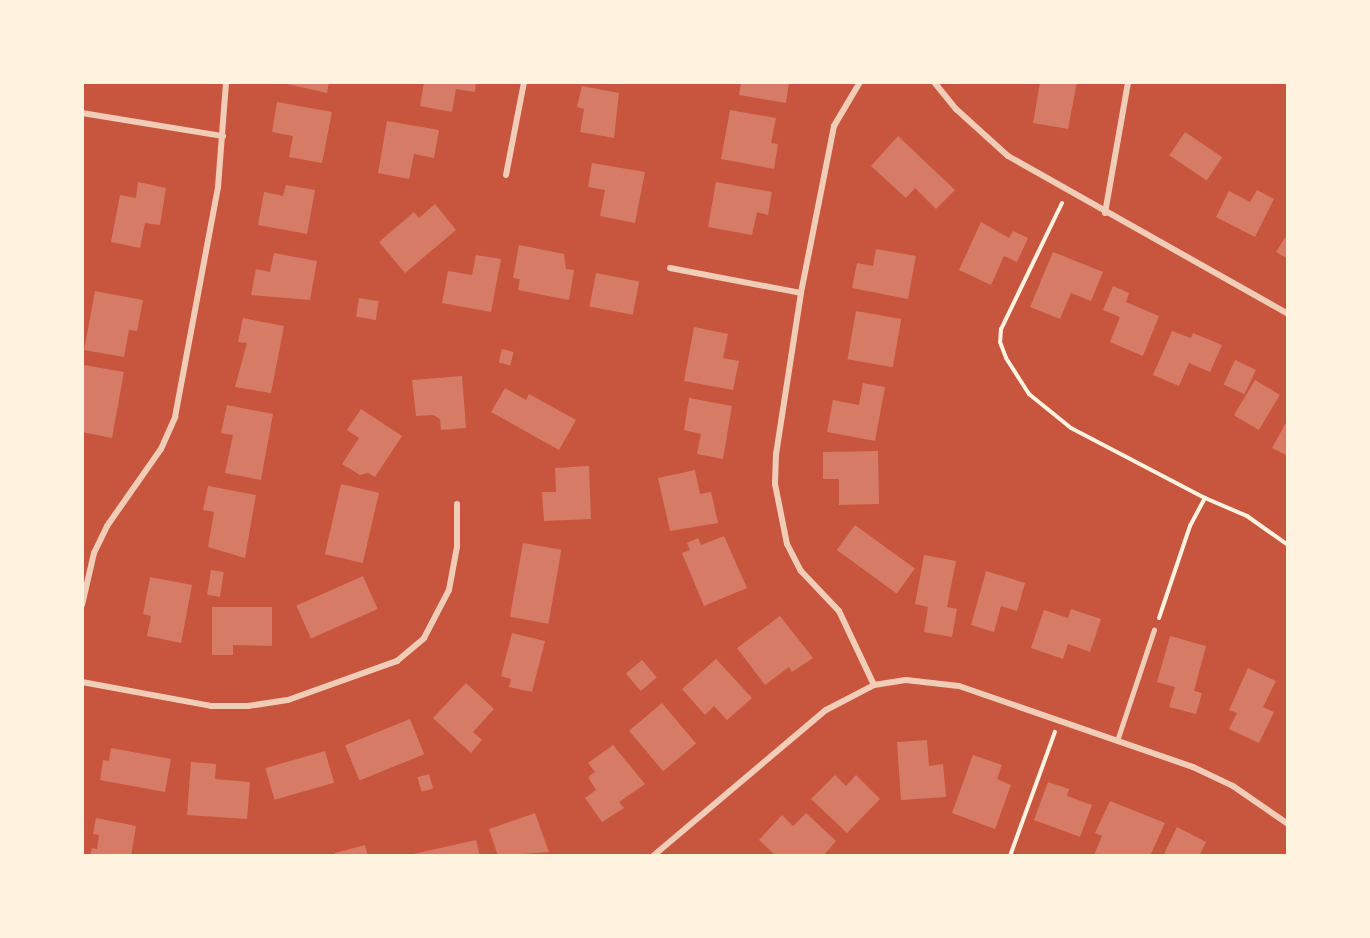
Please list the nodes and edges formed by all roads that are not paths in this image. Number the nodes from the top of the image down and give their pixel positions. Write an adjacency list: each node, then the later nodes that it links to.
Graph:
1 (226, 82): 7 (street)
2 (524, 82): 8 (street)
3 (860, 82): 11 (street)
4 (934, 82): 9 (street)
5 (1128, 82): 9 (street)
6 (82, 113): 7 (street)
7 (223, 136): 14 (street)
8 (506, 175)
9 (1105, 213): 12 (street)
10 (670, 268): 11 (street)
11 (801, 293): 17 (street)
12 (1287, 314)
13 (457, 504): 16 (street)
14 (82, 605)
15 (1155, 630): 18 (lane)
16 (82, 682)
17 (874, 685): 18 (street); 20 (street)
18 (1116, 742): 19 (street)
19 (1287, 824)
20 (653, 855)

